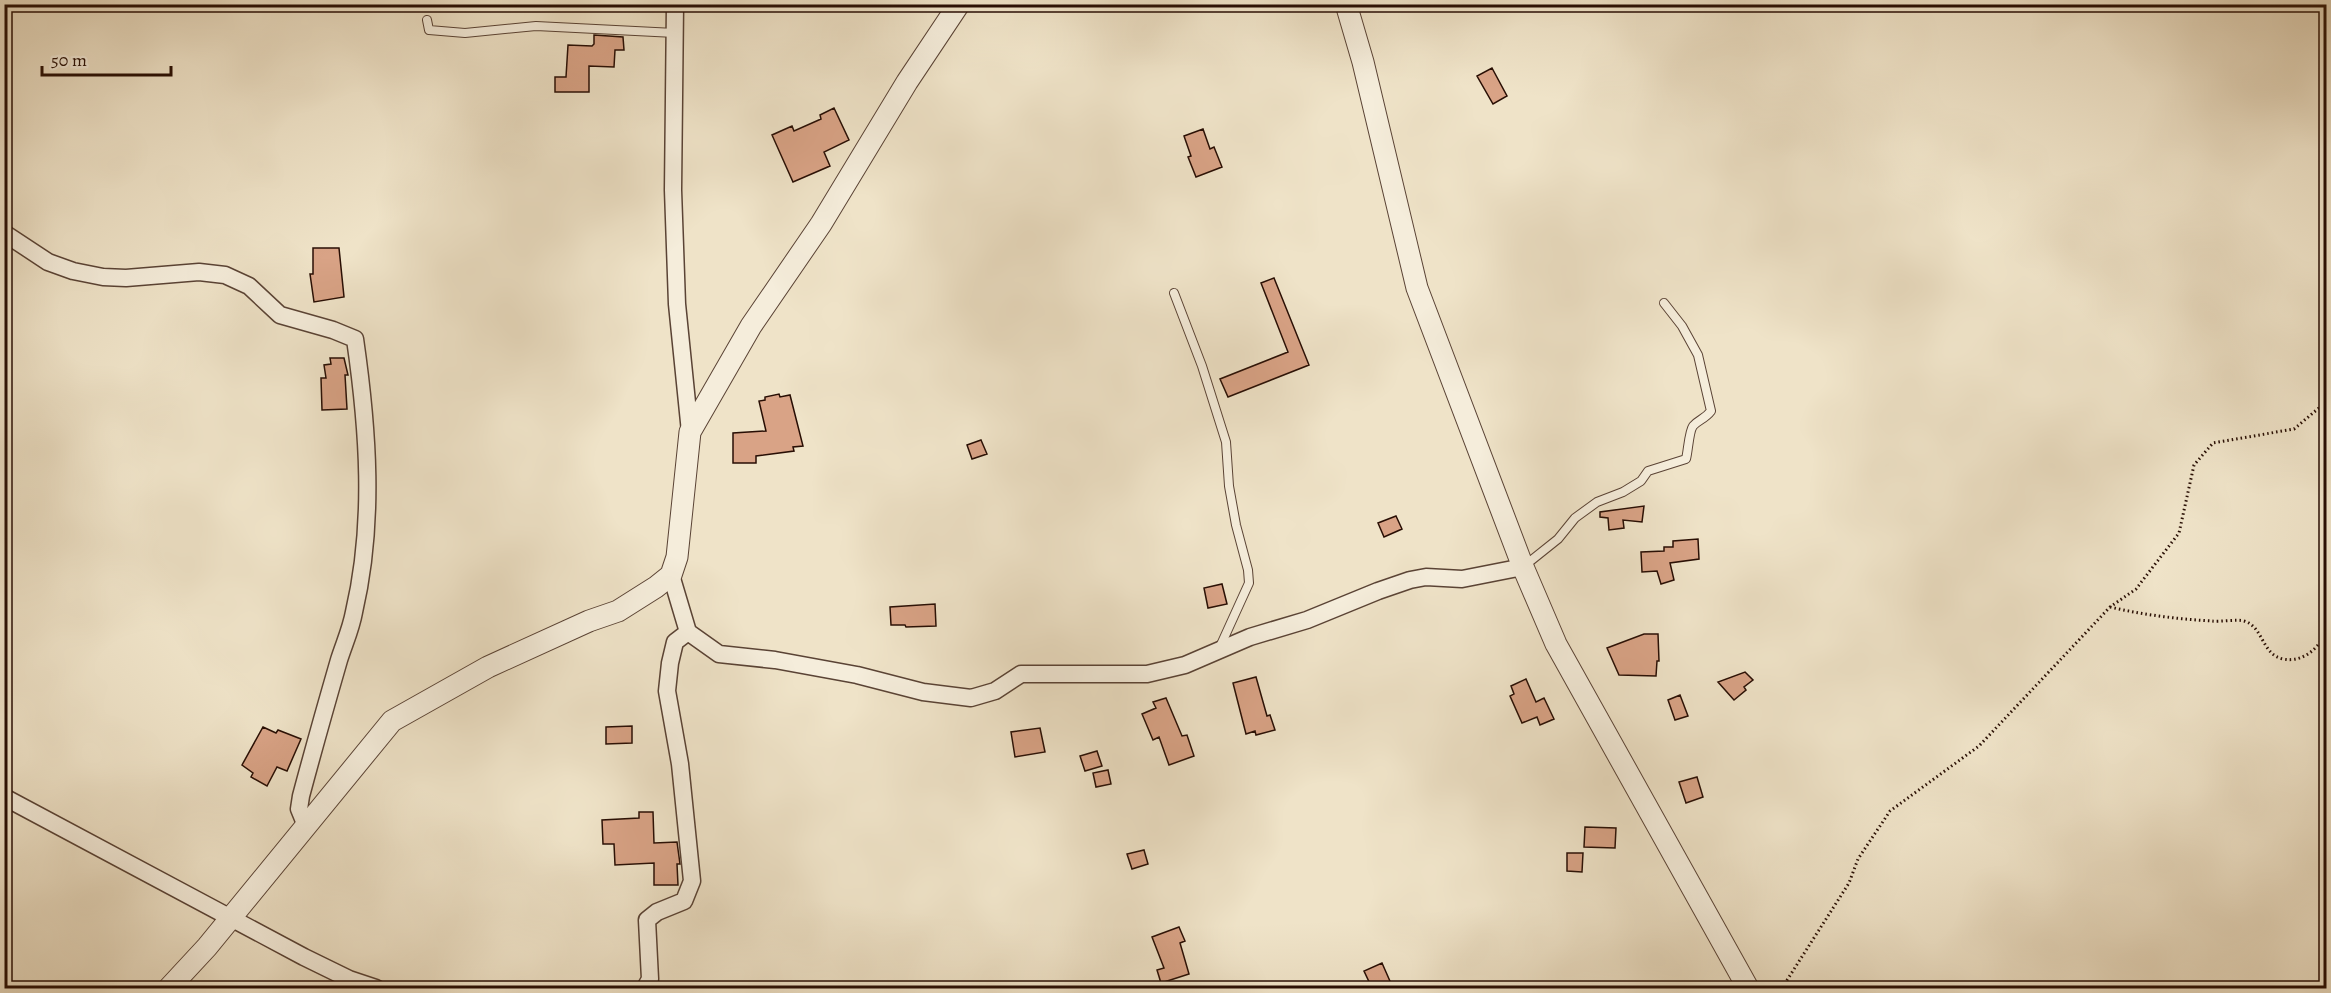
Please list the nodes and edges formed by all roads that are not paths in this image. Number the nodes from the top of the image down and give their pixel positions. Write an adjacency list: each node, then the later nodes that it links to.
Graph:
1 (675, 4): 5 (street)
2 (959, 4): 9 (street)
3 (1346, 4): 10 (street)
4 (427, 20): 5 (lane)
5 (675, 33): 9 (street)
6 (4, 233): 15 (street)
7 (1174, 293): 13 (lane)
8 (1664, 303): 10 (lane)
9 (690, 432): 11 (street)
10 (1522, 567): 13 (street); 20 (street)
11 (671, 575): 12 (street); 15 (street)
12 (688, 632): 13 (street); 19 (street)
13 (1218, 649)
14 (4, 797): 16 (street)
15 (306, 826): 16 (street)
16 (230, 918): 17 (street); 18 (street)
17 (169, 988)
18 (376, 988)
19 (645, 988)
20 (1748, 988)

